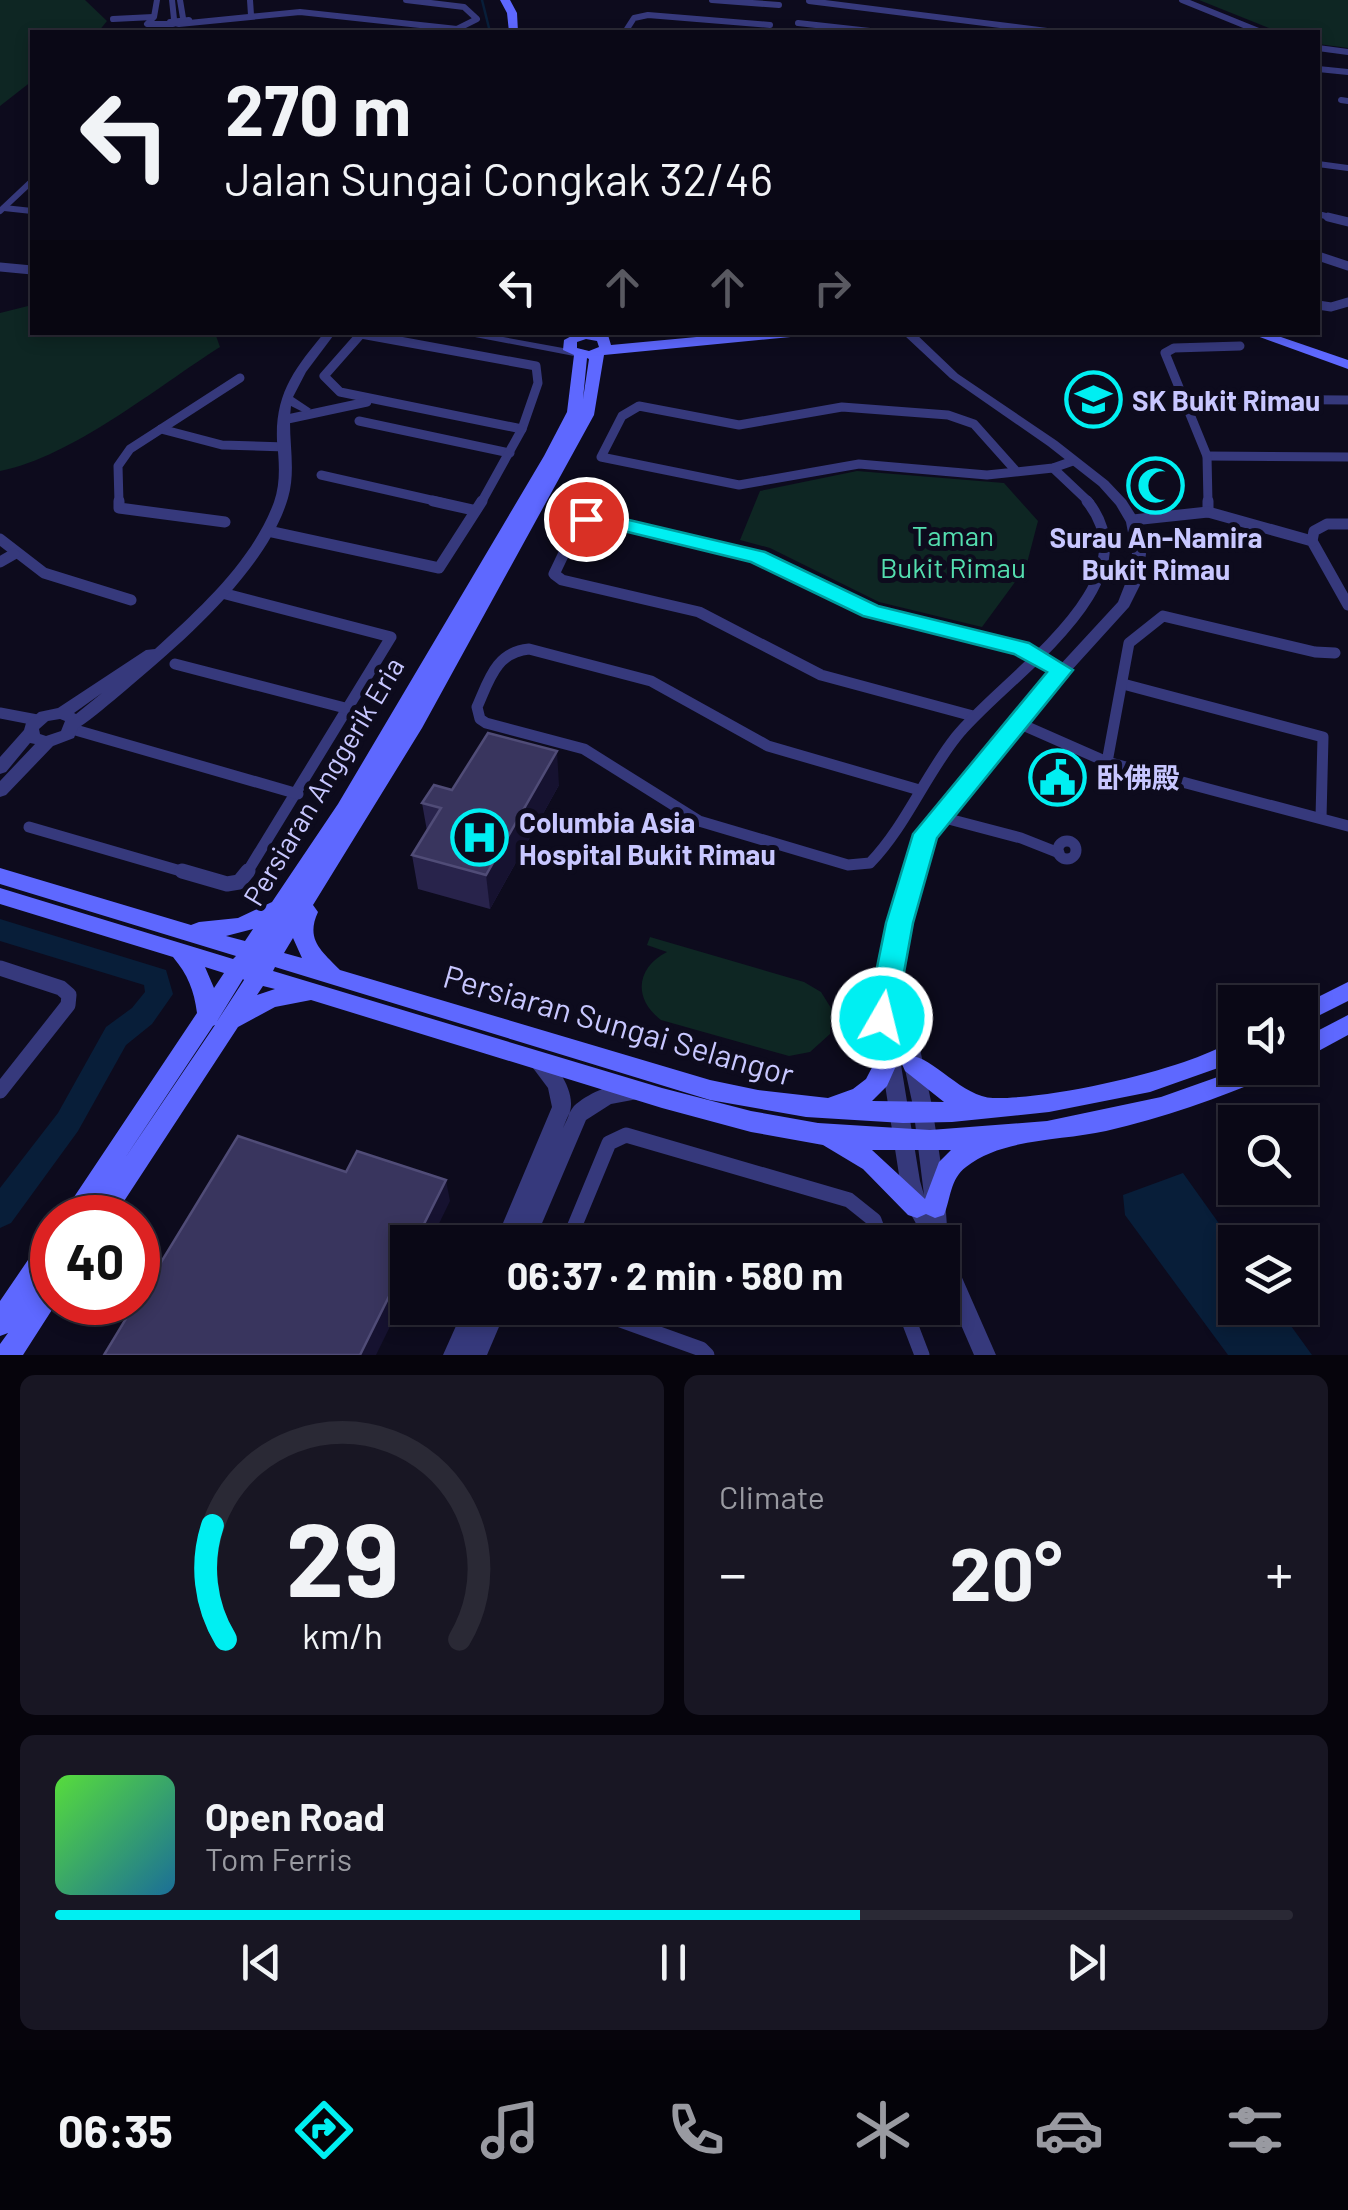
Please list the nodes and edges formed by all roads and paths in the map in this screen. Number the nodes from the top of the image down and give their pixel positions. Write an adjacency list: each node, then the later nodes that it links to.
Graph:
1 (157, 0): 14 (street)
2 (172, 0): 17 (street)
3 (180, 0): 17 (street)
4 (250, 0): 13 (street)
5 (406, 0): 13 (street)
6 (495, 0): 19 (main road)
7 (506, 0): 20 (main road)
8 (712, 0): 11 (street)
9 (1182, 0): 25 (street)
10 (809, 1): 12 (street)
11 (780, 3): 18 (street)
12 (895, 12): 23 (street); 24 (street)
13 (251, 15): 17 (street)
14 (154, 17): 15 (street); 17 (street)
15 (112, 19)
16 (798, 23): 22 (street)
17 (180, 25)
18 (769, 29): 21 (street)
19 (503, 30)
20 (514, 30)
21 (625, 30)
22 (861, 30)
23 (881, 30)
24 (1039, 30)
25 (1256, 30)
26 (1320, 48): 27 (street)
27 (1348, 52)
28 (1320, 69): 29 (street)
29 (1348, 72)
30 (1320, 164): 31 (street)
31 (1348, 168)
32 (30, 183): 33 (street)
33 (2, 210): 34 (street)
34 (30, 211)
35 (1320, 215): 36 (street)
36 (1348, 222)
37 (1320, 257): 38 (street)
38 (1348, 266)
39 (0, 267): 40 (street)
40 (30, 270)
41 (1348, 302): 42 (street)
42 (1320, 306)
43 (329, 335): 61 (street)
44 (360, 335): 60 (street)
45 (367, 335): 56 (street)
46 (457, 335): 56 (street)
47 (484, 335): 54 (street)
48 (526, 335): 54 (street)
49 (669, 335): 54 (main road)
50 (743, 335): 54 (main road)
51 (909, 335): 74 (street)
52 (1260, 335): 58 (main road)
53 (1294, 335): 57 (main road)
54 (588, 343): 108 (main road, Persiaran Anggerik Eria); 116 (main road, Persiaran Anggerik Eria)
55 (1240, 346): 62 (street)
56 (449, 348): 69 (street)
57 (1348, 354)
58 (1348, 366)
59 (240, 378): 68 (street)
60 (340, 392): 63 (street); 65 (street)
61 (287, 398): 65 (street); 66 (street)
62 (1184, 398): 64 (street); 72 (street)
63 (376, 400): 66 (street); 69 (street)
64 (1348, 400)
65 (305, 409): 66 (street)
66 (283, 417): 70 (street)
67 (359, 420): 71 (street)
68 (161, 429): 70 (street); 81 (street)
69 (523, 429): 71 (street)
70 (286, 447): 83 (street)
71 (510, 452): 78 (street)
72 (1207, 456): 73 (street); 79 (street)
73 (1348, 457)
74 (1074, 460): 75 (street); 80 (street)
75 (1053, 468): 76 (street); 92 (street)
76 (1016, 471): 76 (street)
77 (321, 475): 78 (street)
78 (473, 510): 83 (street)
79 (1208, 512): 80 (street); 85 (street)
80 (1132, 520): 94 (street)
81 (225, 522)
82 (1348, 524): 85 (street)
83 (268, 531): 88 (street)
84 (0, 539): 86 (street)
85 (1312, 541): 89 (street)
86 (14, 554): 87 (street); 90 (street)
87 (0, 562)
88 (222, 593): 96 (street); 99 (street)
89 (1346, 598)
90 (131, 600)
91 (1334, 653): 95 (street)
92 (1037, 655): 94 (street); 98 (street); 98 (street)
93 (175, 664): 96 (street)
94 (1061, 670): 100 (street)
95 (1124, 684): 103 (street); 110 (street)
96 (349, 709): 107 (street)
97 (0, 713): 101 (street)
98 (973, 716): 105 (street)
99 (69, 722): 101 (street); 102 (street); 107 (street)
100 (1016, 722): 103 (street); 109 (street)
101 (33, 727): 102 (street); 104 (street)
102 (47, 742): 106 (street)
103 (1107, 762): 110 (street)
104 (0, 768)
105 (916, 789): 105 (street)
106 (0, 790)
107 (298, 794): 112 (street)
108 (362, 816): 118 (main road, Persiaran Anggerik Eria); 120 (main road)
109 (941, 817): 113 (street); 121 (street)
110 (1320, 818): 111 (street)
111 (1348, 826)
112 (29, 827)
113 (1060, 848)
114 (0, 876): 117 (main road)
115 (0, 896): 117 (main road)
116 (286, 902): 117 (main road); 118 (main road, Persiaran Anggerik Eria)
117 (173, 937): 118 (main road); 125 (main road)
118 (255, 963): 120 (main road, Persiaran Sungai Selangor); 124 (main road); 125 (main road, Persiaran Anggerik Eria)
119 (0, 968): 133 (street)
120 (339, 978): 136 (main road, Persiaran Sungai Selangor)
121 (884, 986): 128 (street); 131 (street)
122 (1348, 991): 123 (main road)
123 (1318, 1007)
124 (400, 1018): 125 (main road); 129 (main road, Persiaran Sungai Selangor)
125 (218, 1021): 139 (main road, Persiaran Anggerik Eria); 140 (main road, Persiaran Anggerik Eria)
126 (1348, 1024): 127 (main road)
127 (1318, 1041)
128 (889, 1057): 135 (street); 136 (main road)
129 (538, 1060): 134 (main road, Persiaran Sungai Selangor); 142 (street)
130 (1218, 1060): 137 (main road, Persiaran Sungai Selangor)
131 (913, 1064): 135 (street); 137 (main road)
132 (1228, 1085): 137 (main road, Persiaran Sungai Selangor)
133 (0, 1091)
134 (640, 1092): 136 (main road, Persiaran Sungai Selangor); 143 (street)
135 (909, 1112): 136 (main road, Persiaran Sungai Selangor); 137 (main road, Persiaran Sungai Selangor); 138 (street)
136 (822, 1122): 138 (main road, Persiaran Sungai Selangor); 141 (main road)
137 (998, 1123): 138 (main road, Persiaran Sungai Selangor); 141 (main road)
138 (914, 1138): 141 (street)
139 (89, 1195)
140 (114, 1195)
141 (926, 1207): 146 (street)
142 (511, 1225)
143 (531, 1225)
144 (575, 1225): 145 (street)
145 (876, 1225)
146 (932, 1225)
147 (30, 1279): 150 (main road)
148 (960, 1296): 160 (street)
149 (30, 1322): 155 (main road)
150 (0, 1323)
151 (467, 1325): 156 (street)
152 (489, 1325): 157 (street)
153 (634, 1325): 158 (street)
154 (911, 1325): 159 (street)
155 (8, 1355)
156 (454, 1355)
157 (476, 1355)
158 (707, 1355)
159 (922, 1355)
160 (985, 1355)

